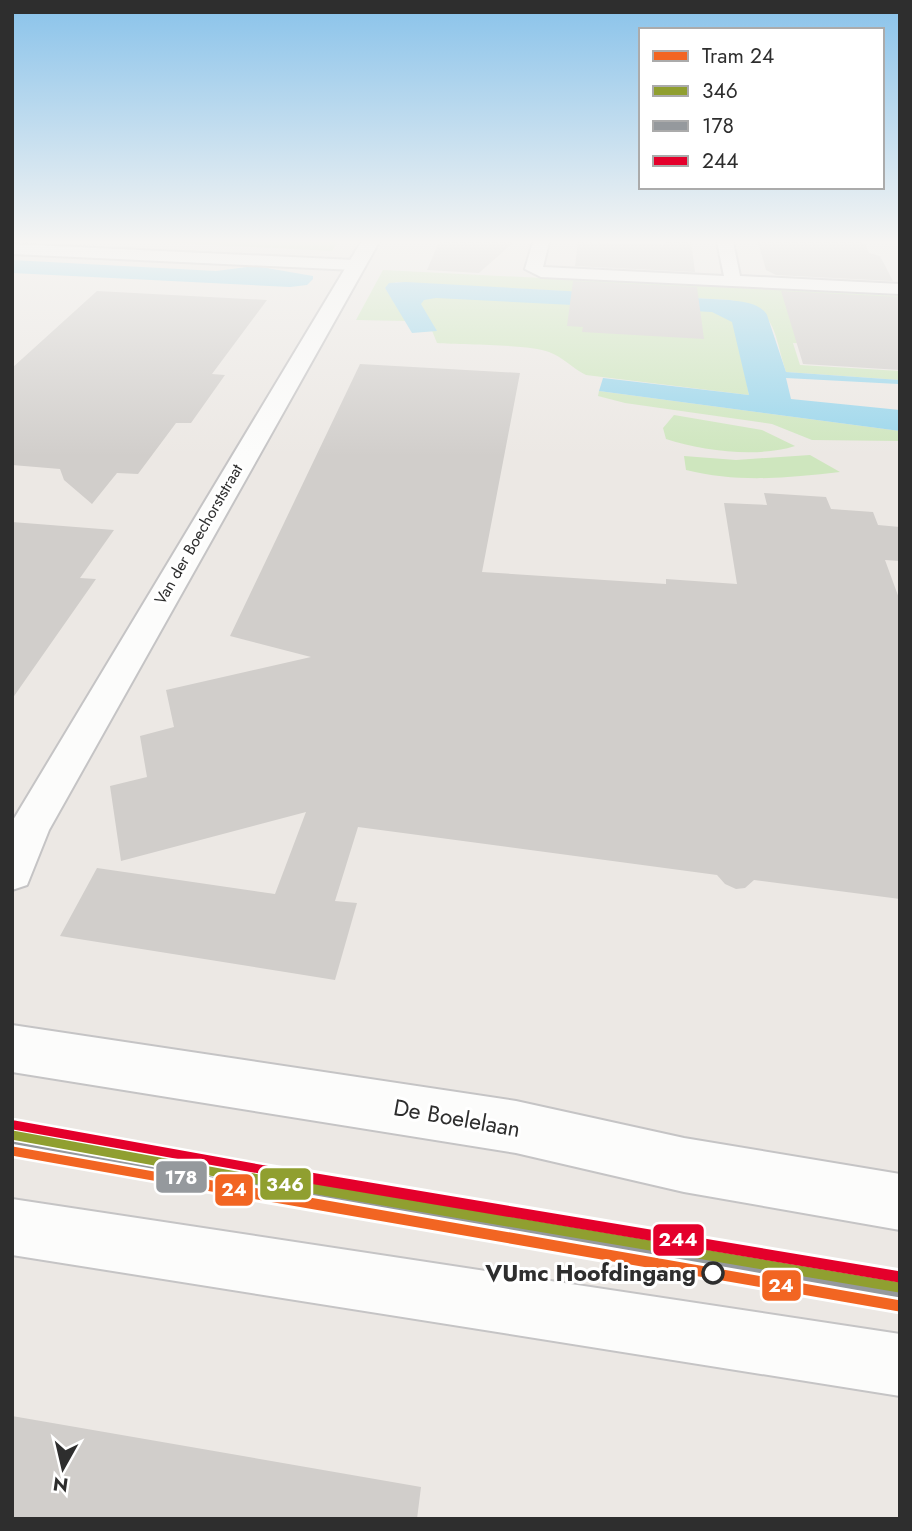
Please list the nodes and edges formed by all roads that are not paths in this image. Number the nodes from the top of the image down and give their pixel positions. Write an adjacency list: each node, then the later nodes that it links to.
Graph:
1 (327, 313): 2 (street, Van der Boechorststraat)
2 (21, 836): 3 (street, Van der Boechorststraat)
3 (12, 873)
4 (12, 1048): 5 (street, De Boelelaan)
5 (900, 1202)
6 (12, 1227): 7 (street)
7 (900, 1365)

